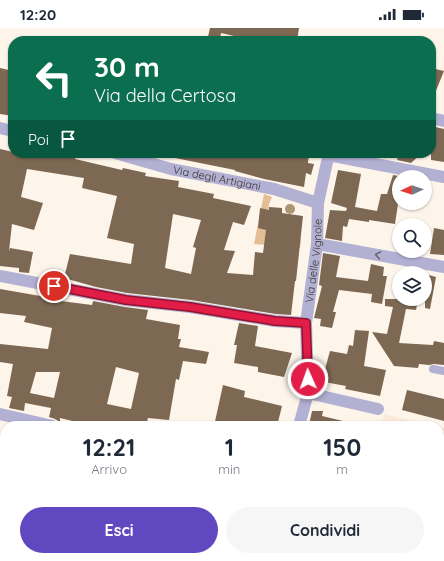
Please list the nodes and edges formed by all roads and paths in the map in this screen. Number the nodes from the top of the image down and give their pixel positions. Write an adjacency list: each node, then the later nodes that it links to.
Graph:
1 (132, 158): 5 (street, Via degli Artigiani)
2 (327, 158): 5 (street, Via delle Vignole)
3 (348, 158): 4 (street)
4 (444, 177)
5 (318, 203): 6 (street, Via delle Vignole)
6 (317, 244): 7 (street, one-way to 6); 9 (street, Via delle Vignole)
7 (444, 266)
8 (0, 276): 9 (street)
9 (306, 323): 12 (street, Via delle Vignole)
10 (433, 369): 11 (lane)
11 (444, 371)
12 (308, 394): 13 (street); 16 (street, Via delle Vignole)
13 (378, 409)
14 (0, 414): 15 (street)
15 (31, 421)
16 (300, 421)

